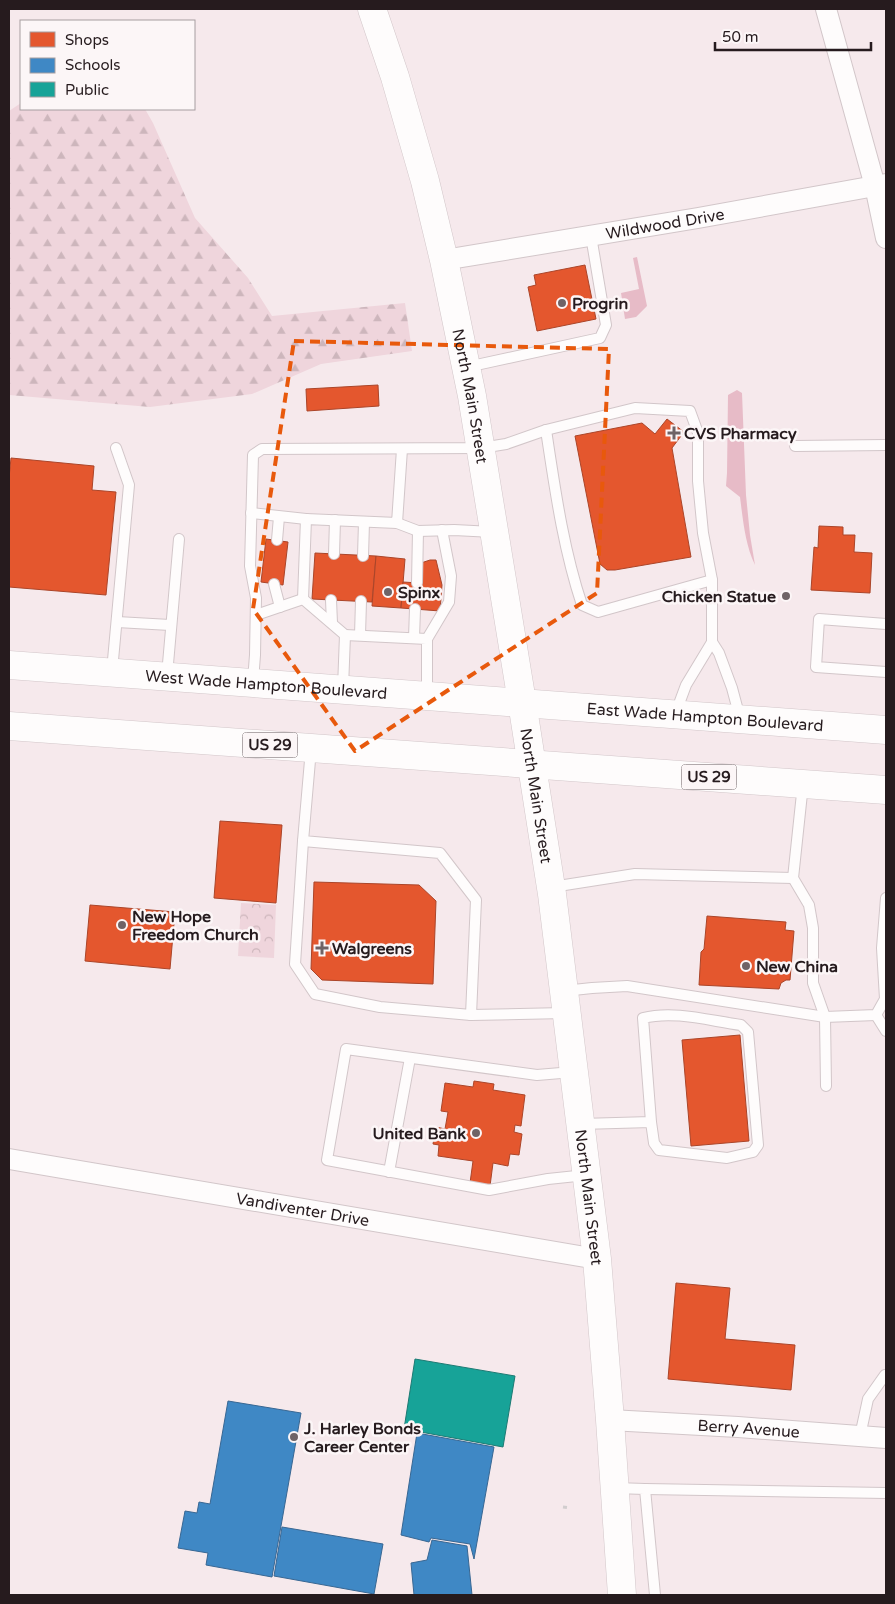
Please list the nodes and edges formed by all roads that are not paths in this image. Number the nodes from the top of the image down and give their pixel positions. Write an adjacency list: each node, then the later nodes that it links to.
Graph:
1 (372, 9): 6 (main road, North Main Street)
2 (826, 9): 3 (street)
3 (881, 185): 4 (street, Wildwood Drive); 5 (street)
4 (591, 236): 6 (street, Wildwood Drive); 7 (lane)
5 (886, 238)
6 (444, 260): 7 (main road, North Main Street)
7 (466, 368): 12 (main road, North Main Street)
8 (546, 430): 12 (lane); 27 (lane); 27 (lane)
9 (795, 446): 10 (lane)
10 (886, 446)
11 (116, 448): 36 (lane)
12 (481, 448): 13 (lane); 22 (main road, North Main Street)
13 (402, 449): 14 (lane); 19 (lane)
14 (251, 513): 15 (lane); 35 (lane)
15 (279, 517): 16 (lane); 24 (lane)
16 (306, 519): 17 (lane); 30 (lane)
17 (335, 520): 18 (lane); 25 (lane)
18 (364, 522): 19 (lane); 26 (lane)
19 (398, 523): 21 (lane)
20 (442, 530): 21 (lane); 22 (lane); 43 (lane)
21 (418, 531): 28 (lane)
22 (495, 532): 52 (main road, North Main Street)
23 (179, 539): 39 (lane)
24 (277, 540)
25 (334, 554)
26 (363, 556)
27 (712, 580): 44 (lane)
28 (416, 583)
29 (274, 584): 33 (lane)
30 (303, 599): 33 (lane); 37 (lane)
31 (331, 600): 37 (lane)
32 (361, 601): 41 (lane)
33 (280, 607): 35 (lane)
34 (415, 610): 42 (lane)
35 (256, 615): 49 (lane)
36 (117, 622): 39 (lane); 46 (lane)
37 (332, 623): 40 (lane)
38 (886, 624): 47 (lane)
39 (170, 625): 48 (lane)
40 (345, 635): 41 (lane); 50 (lane)
41 (360, 636): 42 (lane)
42 (414, 638): 43 (lane)
43 (427, 639): 51 (lane)
44 (712, 642): 53 (lane); 54 (lane)
45 (9, 665): 46 (main road, West Wade Hampton Boulevard)
46 (112, 672): 48 (main road, West Wade Hampton Boulevard)
47 (886, 672)
48 (167, 676): 49 (main road, West Wade Hampton Boulevard)
49 (252, 682): 50 (main road, West Wade Hampton Boulevard)
50 (343, 689): 51 (main road, West Wade Hampton Boulevard)
51 (427, 695): 52 (main road, West Wade Hampton Boulevard)
52 (522, 702): 53 (main road, East Wade Hampton Boulevard); 58 (main road, North Main Street)
53 (676, 713): 54 (main road, East Wade Hampton Boulevard)
54 (740, 718): 56 (main road, East Wade Hampton Boulevard)
55 (9, 726): 57 (main road, US 29)
56 (886, 730)
57 (312, 748): 58 (main road, US 29); 61 (lane)
58 (532, 764): 59 (main road, US 29); 63 (main road, North Main Street)
59 (803, 783): 60 (main road, US 29); 62 (lane)
60 (886, 790)
61 (303, 841): 66 (lane); 66 (lane)
62 (793, 878): 63 (lane); 68 (lane)
63 (551, 887): 65 (main road, North Main Street)
64 (886, 904): 67 (lane)
65 (565, 1002): 66 (lane); 68 (lane); 71 (main road, North Main Street)
66 (471, 1015)
67 (876, 1015): 68 (lane); 69 (lane)
68 (825, 1017): 72 (lane)
69 (886, 1030)
70 (410, 1058): 71 (lane); 76 (lane); 76 (lane)
71 (574, 1072): 74 (main road, North Main Street)
72 (826, 1086)
73 (651, 1122): 73 (lane); 74 (lane)
74 (580, 1124): 77 (main road, North Main Street)
75 (9, 1159): 78 (street, Vandiventer Drive)
76 (389, 1172): 77 (lane)
77 (586, 1175): 78 (main road, North Main Street)
78 (597, 1259): 80 (main road, North Main Street)
79 (886, 1378): 81 (lane)
80 (610, 1420): 81 (street, Berry Avenue); 83 (main road, North Main Street)
81 (860, 1436): 82 (street, Berry Avenue)
82 (886, 1438)
83 (615, 1488): 84 (lane); 86 (main road, North Main Street)
84 (645, 1489): 85 (lane); 87 (lane)
85 (886, 1493)
86 (622, 1595)
87 (656, 1595)

